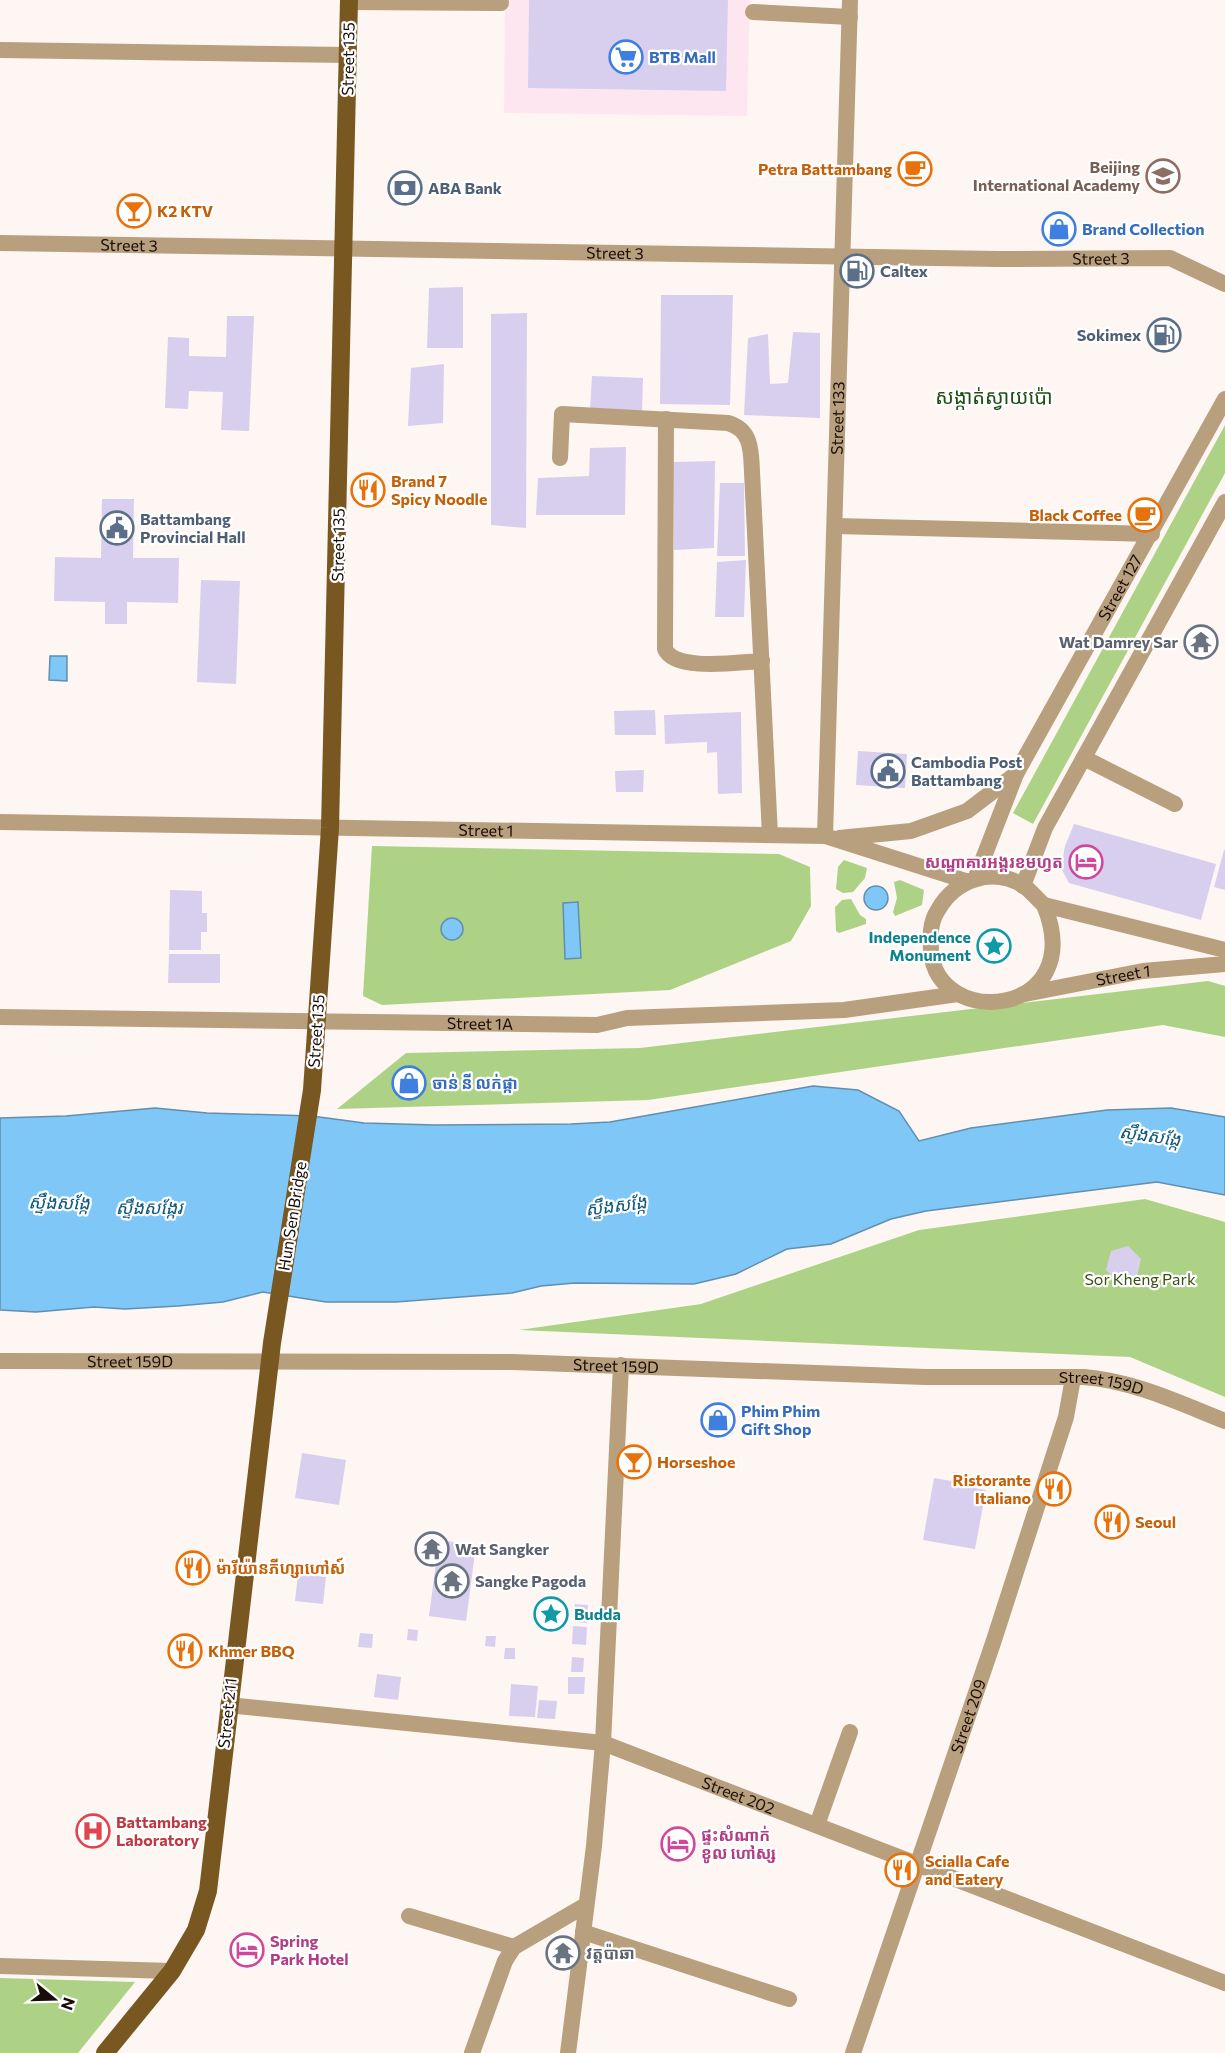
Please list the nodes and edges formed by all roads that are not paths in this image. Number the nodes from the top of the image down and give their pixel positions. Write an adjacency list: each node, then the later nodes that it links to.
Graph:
1 (349, 1): 2 (street); 6 (main road, Street 135)
2 (501, 3)
3 (850, 8): 4 (street); 9 (street, Street 133)
4 (753, 12)
5 (0, 50): 6 (street)
6 (348, 55): 8 (main road, Street 135)
7 (0, 243): 8 (street, Street 3)
8 (345, 248): 9 (street, Street 3); 22 (main road, Street 135)
9 (844, 256): 10 (street, Street 3); 15 (street, Street 133)
10 (1225, 284)
11 (1225, 399): 16 (street, Street 127)
12 (666, 419): 13 (street); 17 (street); 17 (street)
13 (560, 458)
14 (1225, 502): 18 (street)
15 (835, 526): 16 (street); 24 (street, Street 133)
16 (1152, 534): 19 (street, Street 127)
17 (762, 661): 23 (street)
18 (1084, 758): 20 (street); 26 (street)
19 (1016, 774): 24 (street); 25 (street, Street 127)
20 (1175, 804)
21 (0, 822): 22 (street, Street 1)
22 (330, 828): 23 (street, Street 1); 33 (main road, Street 135)
23 (770, 835): 24 (street, Street 1)
24 (828, 837): 25 (street, Street 1)
25 (971, 879): 26 (street); 30 (street)
26 (1023, 886): 27 (street)
27 (1044, 905): 28 (street); 31 (street)
28 (1225, 950)
29 (1225, 964): 31 (street, Street 1)
30 (958, 994): 31 (street); 33 (street, Street 1A)
31 (1024, 994)
32 (0, 1017): 33 (street, Street 1A)
33 (316, 1020): 34 (main road, Street 135)
34 (312, 1090): 35 (main road, Hun Sen Bridge)
35 (272, 1343): 37 (main road, Street 211)
36 (0, 1361): 37 (street, Street 159D)
37 (270, 1361): 38 (street, Street 159D); 41 (main road, Street 211)
38 (621, 1365): 39 (street, Street 159D); 43 (street)
39 (1073, 1378): 40 (street, Street 159D); 45 (street, Street 209)
40 (1225, 1421)
41 (228, 1705): 43 (street, Street 202); 51 (main road, Street 211)
42 (850, 1732): 44 (street)
43 (603, 1743): 44 (street, Street 202); 46 (street)
44 (817, 1826): 45 (street, Street 202)
45 (916, 1863): 52 (street, Street 202); 57 (street, Street 209)
46 (586, 1905): 48 (street); 49 (street)
47 (409, 1916): 49 (street)
48 (583, 1932): 53 (street); 56 (street)
49 (514, 1947): 55 (street)
50 (0, 1966): 51 (street)
51 (172, 1971): 54 (main road, Street 211)
52 (1225, 1983)
53 (789, 1999)
54 (105, 2053)
55 (472, 2053)
56 (568, 2053)
57 (852, 2053)

